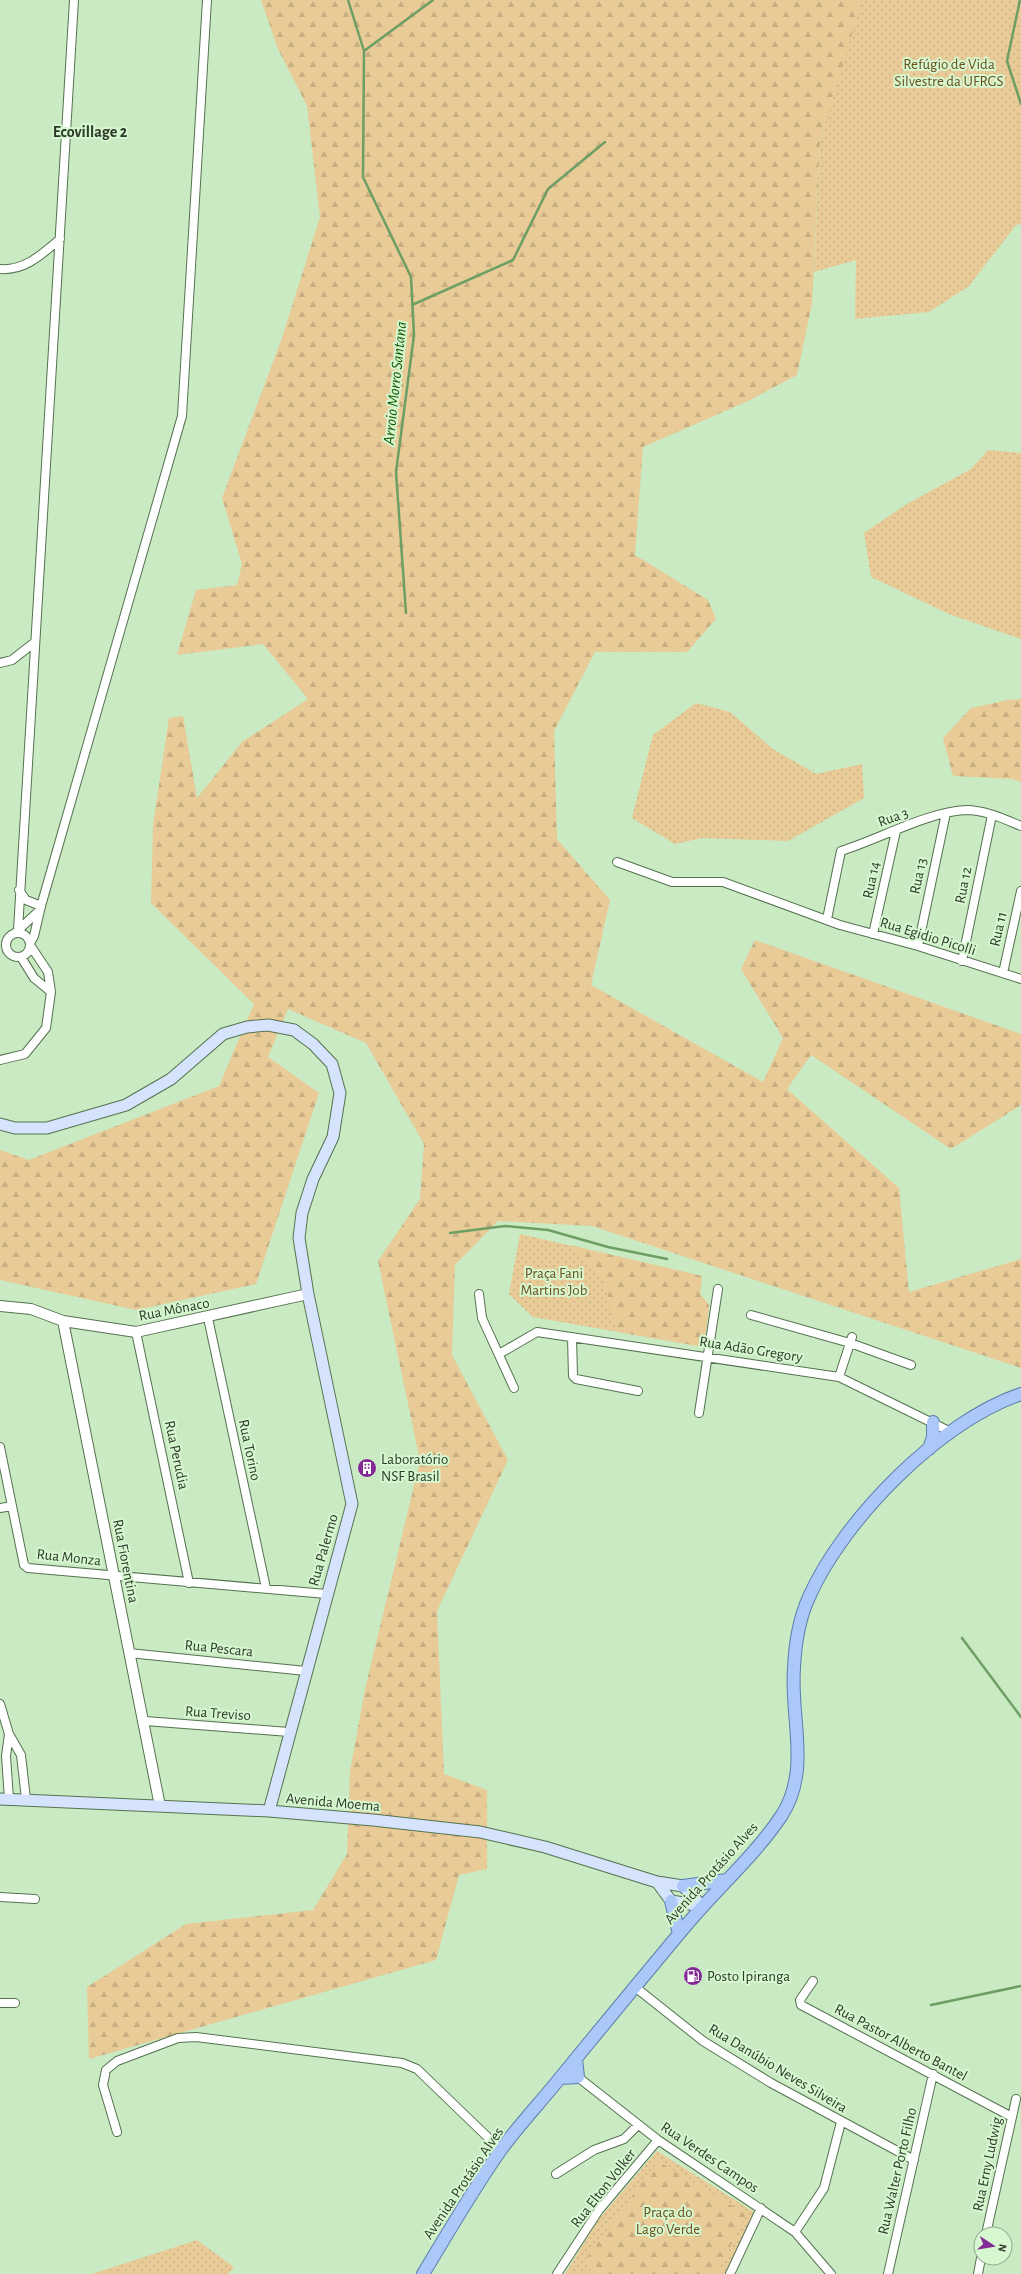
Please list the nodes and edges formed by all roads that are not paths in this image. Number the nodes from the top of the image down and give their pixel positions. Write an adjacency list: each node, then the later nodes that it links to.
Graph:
1 (74, 0): 3 (street)
2 (207, 0): 14 (street)
3 (60, 239): 4 (street); 5 (street)
4 (0, 269)
5 (35, 642): 6 (street); 12 (street)
6 (0, 663)
7 (946, 813): 8 (street, Rua 3); 10 (street, Rua 3); 20 (street, Rua 13)
8 (992, 815): 9 (street, Rua 3); 24 (street, Rua 12)
9 (1021, 826)
10 (896, 831): 15 (street, Rua 3); 17 (street, Rua 14)
11 (617, 862): 15 (street, Rua Egidio Picolli)
12 (19, 890): 14 (street); 16 (street)
13 (1021, 891): 25 (street, Rua 11)
14 (41, 908): 16 (street); 19 (street)
15 (827, 919): 17 (street, Rua Egidio Picolli)
16 (16, 932): 18 (street); 19 (street)
17 (873, 934): 20 (street, Rua Egidio Picolli)
18 (3, 941): 22 (street)
19 (30, 944): 23 (street); 27 (street)
20 (918, 946): 24 (street, Rua Egidio Picolli)
21 (0, 950): 22 (street)
22 (10, 955): 23 (street)
23 (21, 957): 27 (street)
24 (962, 961): 25 (street, Rua Egidio Picolli)
25 (1003, 973): 26 (street, Rua Egidio Picolli)
26 (1021, 979)
27 (51, 992): 28 (street)
28 (0, 1060)
29 (0, 1124): 31 (main road, Rua Palermo)
30 (718, 1289): 41 (street)
31 (308, 1294): 35 (street, Rua Mônaco); 57 (main road, Rua Palermo)
32 (478, 1294): 40 (street)
33 (0, 1306): 36 (street, Rua Mônaco)
34 (751, 1315): 39 (street)
35 (208, 1318): 37 (street, Rua Mônaco); 56 (street, Rua Torino)
36 (63, 1321): 37 (street, Rua Mônaco); 54 (street, Rua Fiorentina)
37 (136, 1332): 55 (street, Rua Perudia)
38 (572, 1337): 40 (street, Rua Adão Gregory); 41 (street, Rua Adão Gregory); 45 (street)
39 (851, 1340): 42 (street); 43 (street)
40 (499, 1354): 44 (street)
41 (709, 1356): 43 (street, Rua Adão Gregory); 47 (street)
42 (911, 1365)
43 (839, 1377): 48 (street, Rua Adão Gregory)
44 (514, 1388)
45 (638, 1391)
46 (1021, 1394): 49 (main road, Avenida Protásio Alves)
47 (699, 1413)
48 (933, 1422): 49 (street, Rua Adão Gregory); 51 (main road)
49 (949, 1431): 51 (main road, Avenida Protásio Alves)
50 (0, 1447): 52 (street, Rua Monza)
51 (929, 1449): 68 (main road, Avenida Protásio Alves)
52 (12, 1506): 53 (street); 54 (street, Rua Monza)
53 (0, 1508)
54 (114, 1576): 55 (street, Rua Monza); 58 (street, Rua Fiorentina)
55 (189, 1583): 56 (street, Rua Monza)
56 (266, 1588): 57 (street, Rua Monza)
57 (326, 1594): 59 (main road, Rua Palermo)
58 (129, 1652): 59 (street, Rua Pescara); 61 (street, Rua Fiorentina)
59 (306, 1671): 62 (main road, Rua Palermo)
60 (0, 1704): 63 (street)
61 (145, 1722): 62 (street, Rua Treviso); 66 (street, Rua Fiorentina)
62 (289, 1732): 67 (main road, Rua Palermo)
63 (9, 1734): 64 (street); 65 (street)
64 (4, 1799): 65 (main road, Avenida Moema)
65 (26, 1799): 66 (main road, Avenida Moema)
66 (160, 1806): 67 (main road, Avenida Moema)
67 (269, 1811): 69 (main road, Avenida Moema)
68 (727, 1880): 70 (main road); 74 (main road, Avenida Protásio Alves)
69 (657, 1882): 70 (main road, Avenida Moema); 73 (main road)
70 (683, 1886): 74 (main road)
71 (0, 1897): 72 (street)
72 (35, 1899)
73 (671, 1901): 74 (main road); 75 (main road)
74 (702, 1906): 75 (main road, Avenida Protásio Alves)
75 (679, 1934): 77 (main road, Avenida Protásio Alves)
76 (813, 1982): 82 (street, Rua Pastor Alberto Bantel)
77 (635, 1987): 80 (main road, Avenida Protásio Alves); 86 (street, Rua Danúbio Neves Silveira)
78 (0, 2003): 79 (street)
79 (15, 2003)
80 (576, 2059): 81 (main road, Avenida Protásio Alves); 83 (main road)
81 (564, 2074): 83 (main road); 90 (main road, Avenida Protásio Alves)
82 (933, 2074): 85 (street, Rua Pastor Alberto Bantel); 91 (street, Rua Walter Porto Filho)
83 (578, 2077): 87 (street, Rua Verdes Campos)
84 (1016, 2099): 85 (street, Rua Erny Ludwig)
85 (1012, 2117): 94 (street, Rua Erny Ludwig)
86 (841, 2122): 91 (street, Rua Danúbio Neves Silveira); 95 (street)
87 (638, 2125): 89 (street, Rua Verdes Campos); 92 (street)
88 (117, 2132): 90 (street)
89 (658, 2140): 93 (street, Rua Verdes Campos); 98 (street, Rua Elton Volker)
90 (500, 2150): 97 (main road, Avenida Protásio Alves)
91 (914, 2160): 100 (street, Rua Walter Porto Filho)
92 (556, 2174)
93 (761, 2208): 95 (street, Rua Verdes Campos); 99 (street)
94 (988, 2226)
95 (795, 2232): 96 (street, Rua Verdes Campos)
96 (827, 2272)
97 (422, 2274)
98 (557, 2274)
99 (730, 2274)
100 (888, 2274)

